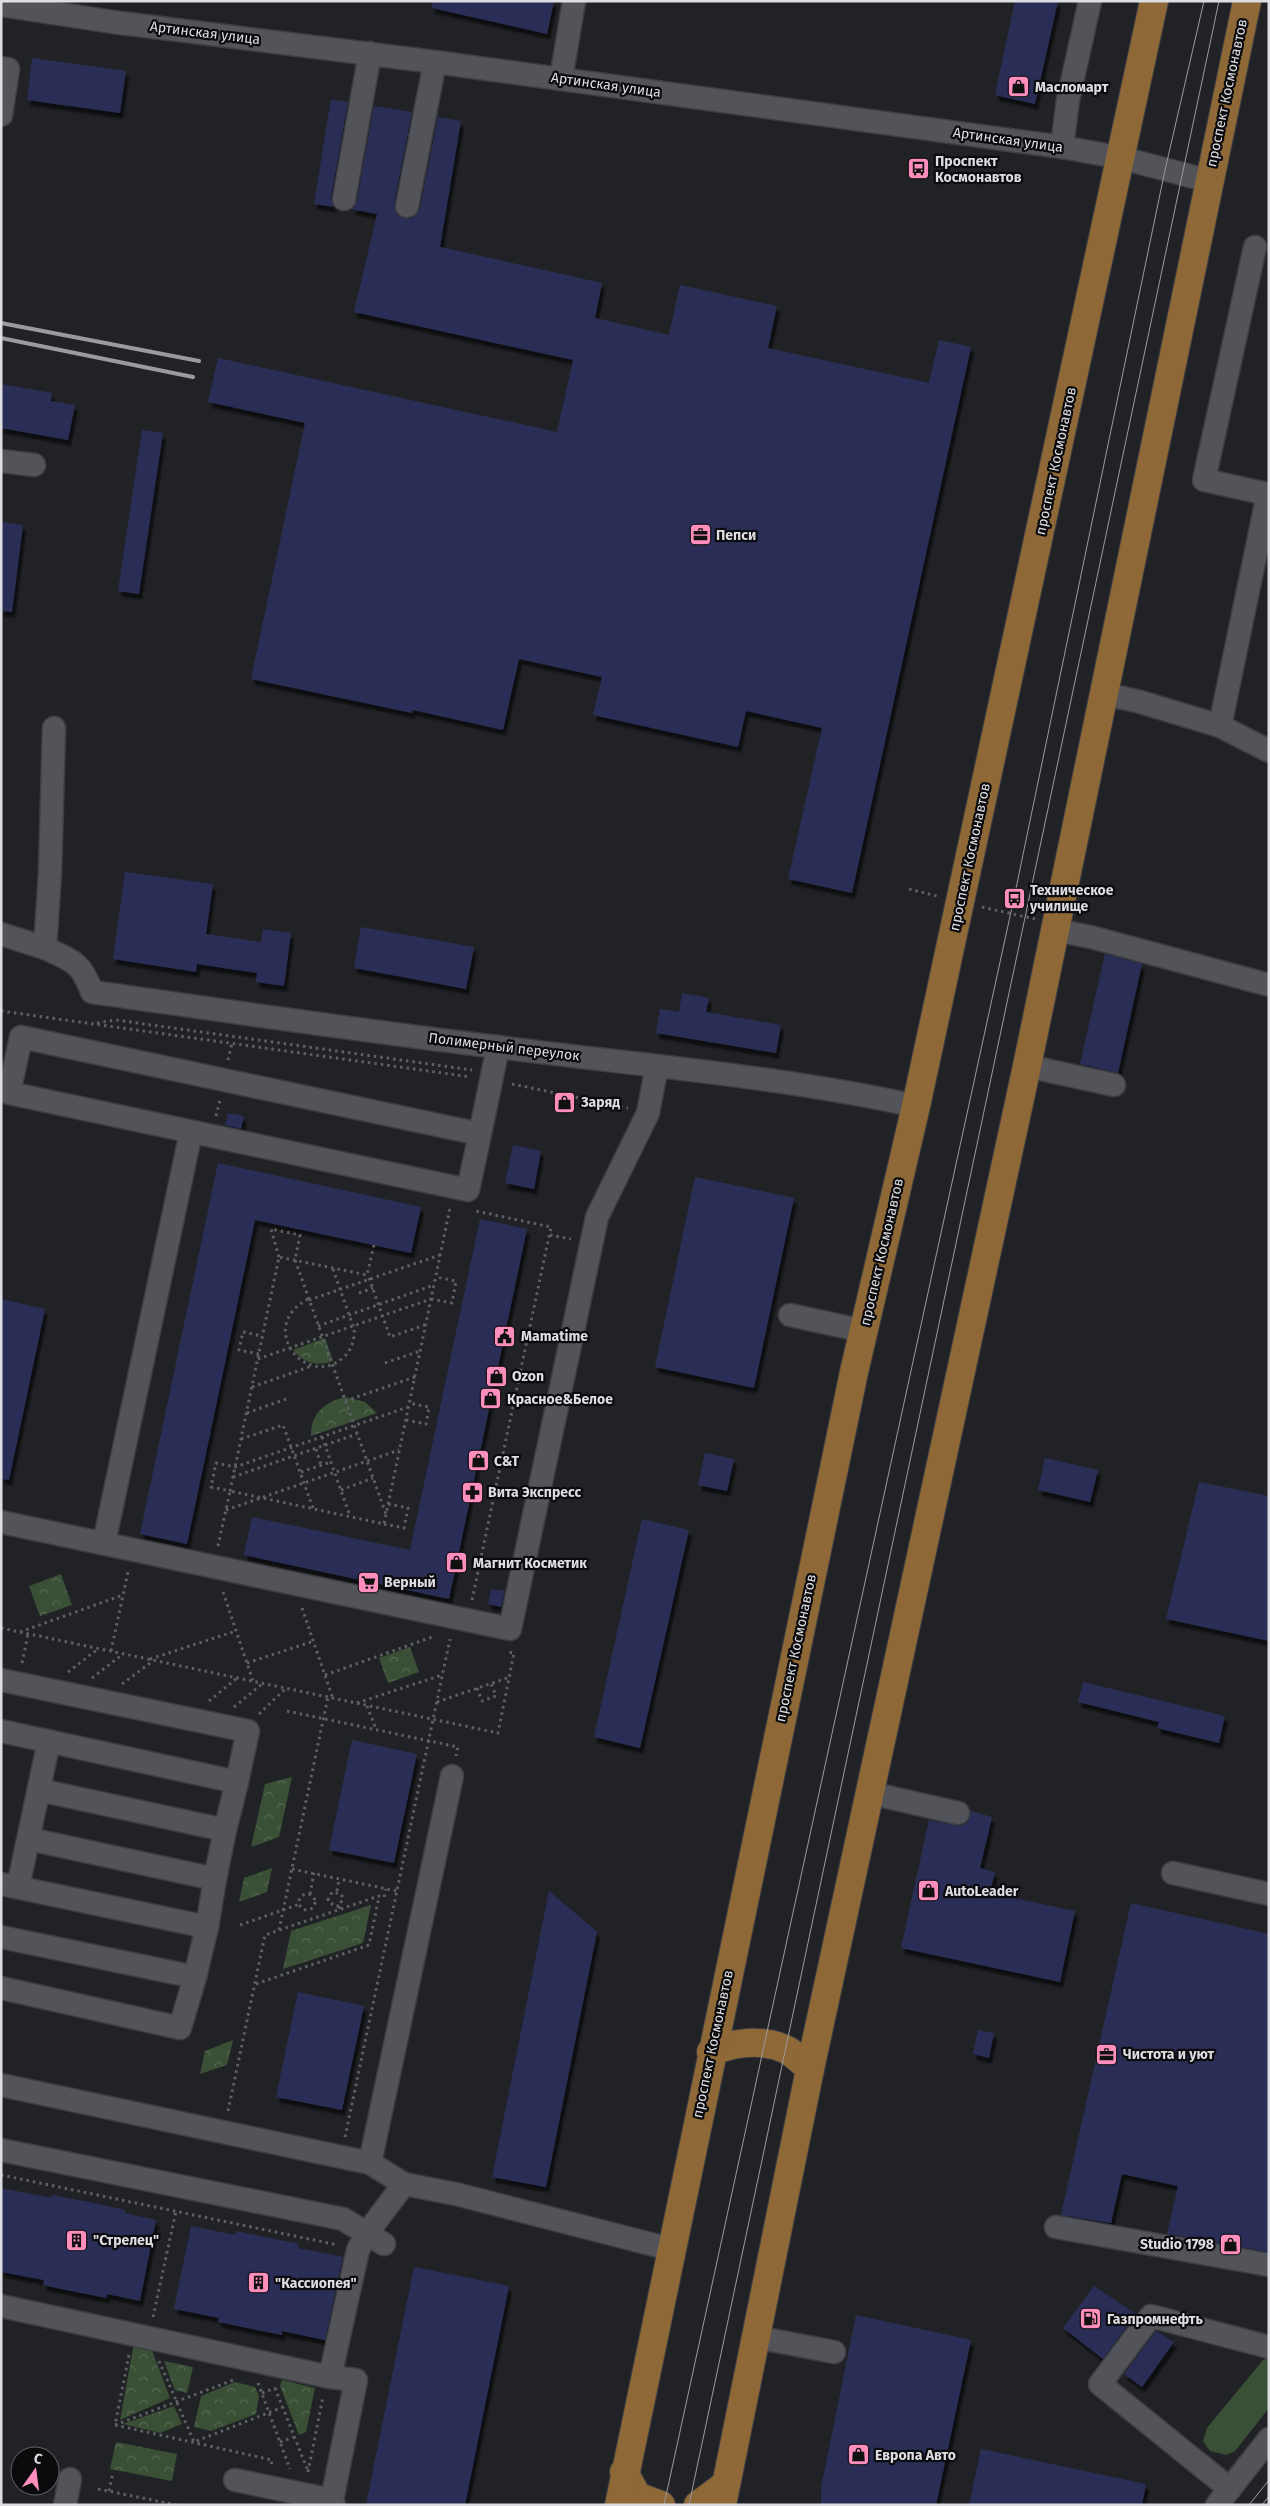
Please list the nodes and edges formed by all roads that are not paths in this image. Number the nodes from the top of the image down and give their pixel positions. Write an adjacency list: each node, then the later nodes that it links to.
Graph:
1 (574, 1): 10 (street)
2 (1090, 1): 12 (street)
3 (1154, 1): 13 (main road, проспект Космонавтов)
4 (1247, 1): 14 (main road, проспект Космонавтов)
5 (1, 4): 6 (street, Артинская улица)
6 (99, 10): 7 (street, Артинская улица)
7 (370, 54): 8 (street, Артинская улица); 15 (street)
8 (434, 62): 10 (street, Артинская улица); 16 (street)
9 (1, 68): 11 (street)
10 (561, 79): 12 (street, Артинская улица)
11 (1, 115)
12 (1062, 147): 13 (street, Артинская улица)
13 (1122, 158): 14 (street, Артинская улица); 33 (main road, проспект Космонавтов)
14 (1209, 181): 20 (main road, проспект Космонавтов)
15 (344, 199)
16 (407, 206)
17 (1255, 247): 21 (street)
18 (1, 461): 19 (street)
19 (34, 465)
20 (1104, 694): 21 (street); 24 (main road, проспект Космонавтов)
21 (1220, 726): 23 (street)
22 (54, 728): 26 (street)
23 (1269, 751)
24 (1056, 927): 27 (street); 30 (main road, проспект Космонавтов)
25 (1, 934): 26 (street)
26 (45, 948): 28 (street, Полимерный переулок)
27 (1269, 985)
28 (498, 1047): 29 (street, Полимерный переулок); 35 (street)
29 (657, 1066): 33 (street, Полимерный переулок); 39 (street)
30 (1027, 1066): 31 (street); 46 (main road, проспект Космонавтов)
31 (1114, 1085)
32 (5, 1093): 34 (street); 35 (street)
33 (916, 1106): 37 (main road, проспект Космонавтов)
34 (191, 1132): 35 (street); 39 (street)
35 (480, 1134)
36 (790, 1315): 37 (street)
37 (864, 1331): 58 (main road, проспект Космонавтов)
38 (1, 1522): 39 (street)
39 (104, 1543)
40 (9, 1682): 44 (street)
41 (1, 1731): 42 (street)
42 (49, 1741): 44 (street); 45 (street)
43 (452, 1776): 62 (street)
44 (236, 1782): 48 (street)
45 (39, 1790): 48 (street); 49 (street)
46 (870, 1792): 47 (street); 59 (main road, проспект Космонавтов)
47 (958, 1813)
48 (225, 1830): 51 (street)
49 (29, 1839): 51 (street); 52 (street)
50 (1173, 1873): 53 (street)
51 (215, 1879): 54 (street)
52 (10, 1886): 54 (street)
53 (1269, 1894)
54 (207, 1927): 56 (street)
55 (1, 1937): 56 (street)
56 (195, 1977): 57 (street)
57 (1, 1988)
58 (711, 2052): 59 (main road); 66 (main road, проспект Космонавтов)
59 (810, 2070): 69 (main road, проспект Космонавтов)
60 (1, 2085): 62 (street)
61 (1, 2150): 65 (street)
62 (370, 2162): 63 (street)
63 (404, 2184): 65 (street); 66 (street)
64 (1056, 2226): 67 (street)
65 (375, 2239): 72 (street)
66 (670, 2248): 74 (main road, проспект Космонавтов)
67 (1269, 2265)
68 (1, 2306): 72 (street)
69 (756, 2337): 71 (street); 77 (main road, проспект Космонавтов)
70 (1269, 2346): 78 (street)
71 (834, 2352)
72 (327, 2376): 79 (street)
73 (1269, 2439): 78 (street)
74 (624, 2472): 81 (main road, проспект Космонавтов); 82 (main road)
75 (70, 2479): 80 (street)
76 (234, 2480): 79 (street)
77 (724, 2495): 83 (main road)
78 (1223, 2497)
79 (333, 2502)
80 (65, 2505)
81 (619, 2505)
82 (661, 2505)
83 (698, 2505)

